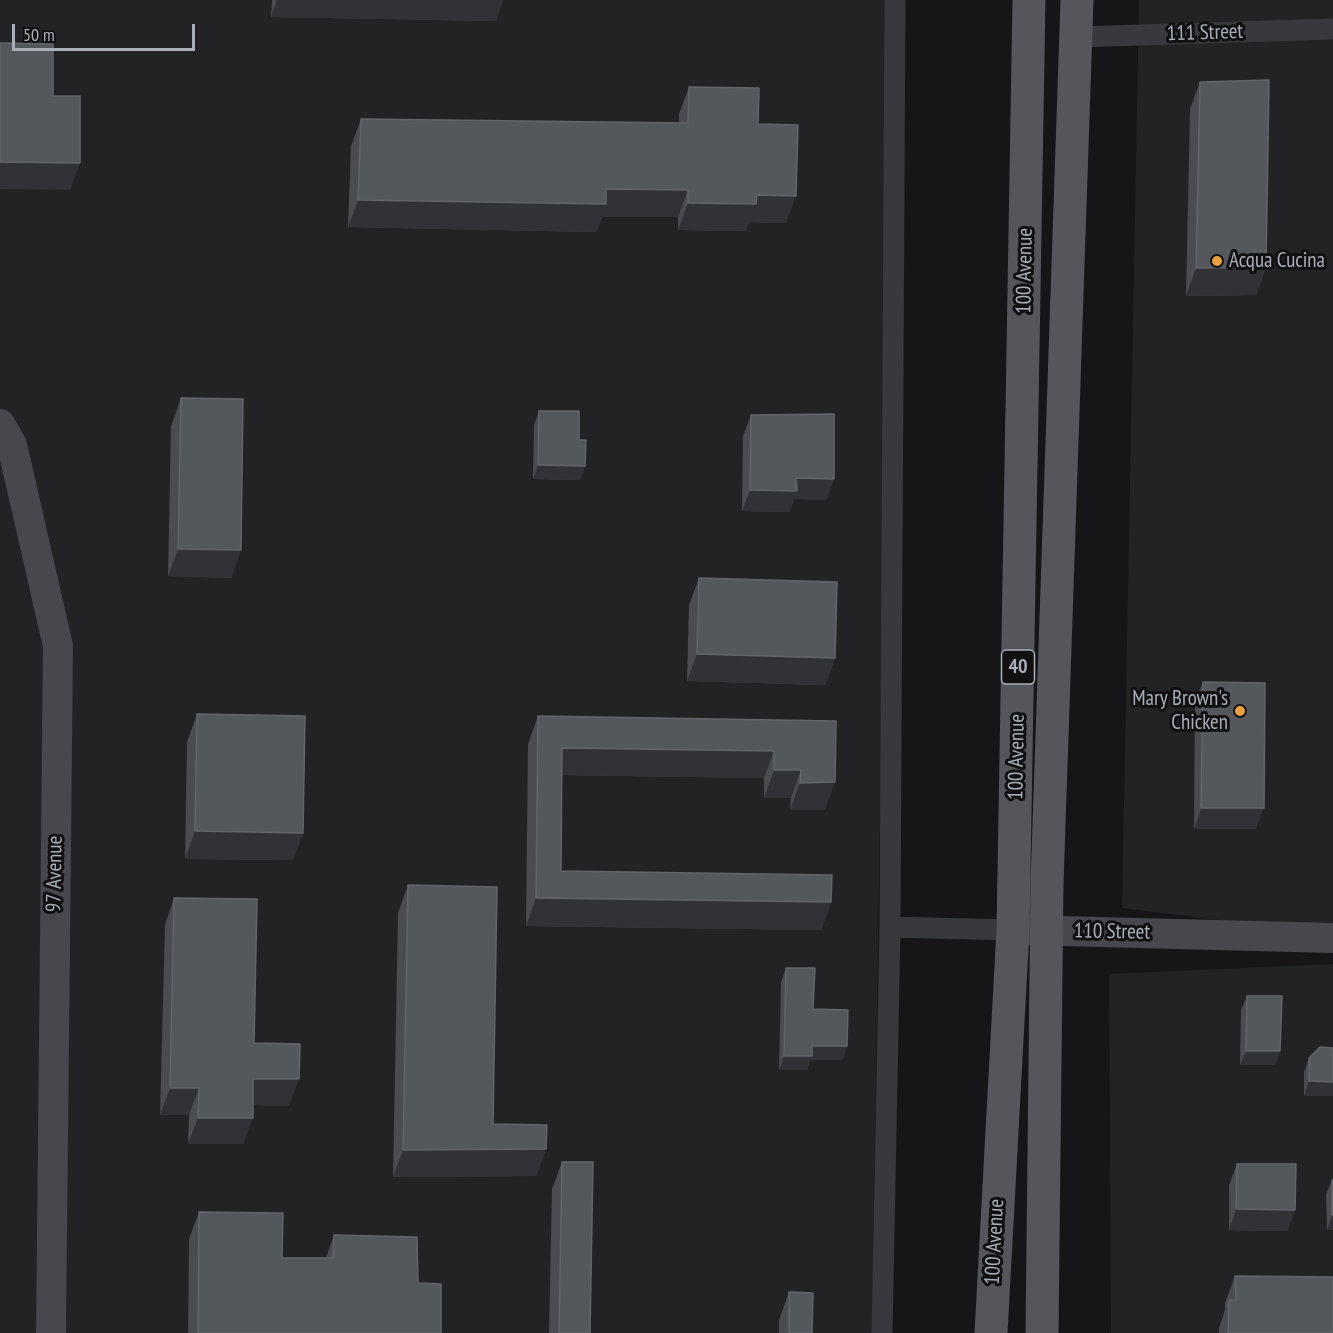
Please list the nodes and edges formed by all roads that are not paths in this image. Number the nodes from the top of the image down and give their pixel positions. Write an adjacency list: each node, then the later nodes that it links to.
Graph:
1 (895, 0): 7 (street)
2 (1029, 0): 8 (main road, 100 Avenue / 40)
3 (1077, 0): 5 (main road, 100 Avenue / 40)
4 (1333, 29): 5 (street, 111 Street)
5 (1077, 37): 9 (main road, 100 Avenue / 40)
6 (0, 424): 11 (street, 97 Avenue)
7 (890, 927): 8 (street, 110 Street); 12 (street)
8 (1013, 930): 9 (street, 110 Street); 13 (main road, 100 Avenue / 40)
9 (1047, 930): 10 (street, 110 Street); 14 (main road, 100 Avenue / 40)
10 (1333, 938)
11 (51, 1333)
12 (882, 1333)
13 (991, 1333)
14 (1042, 1333)

